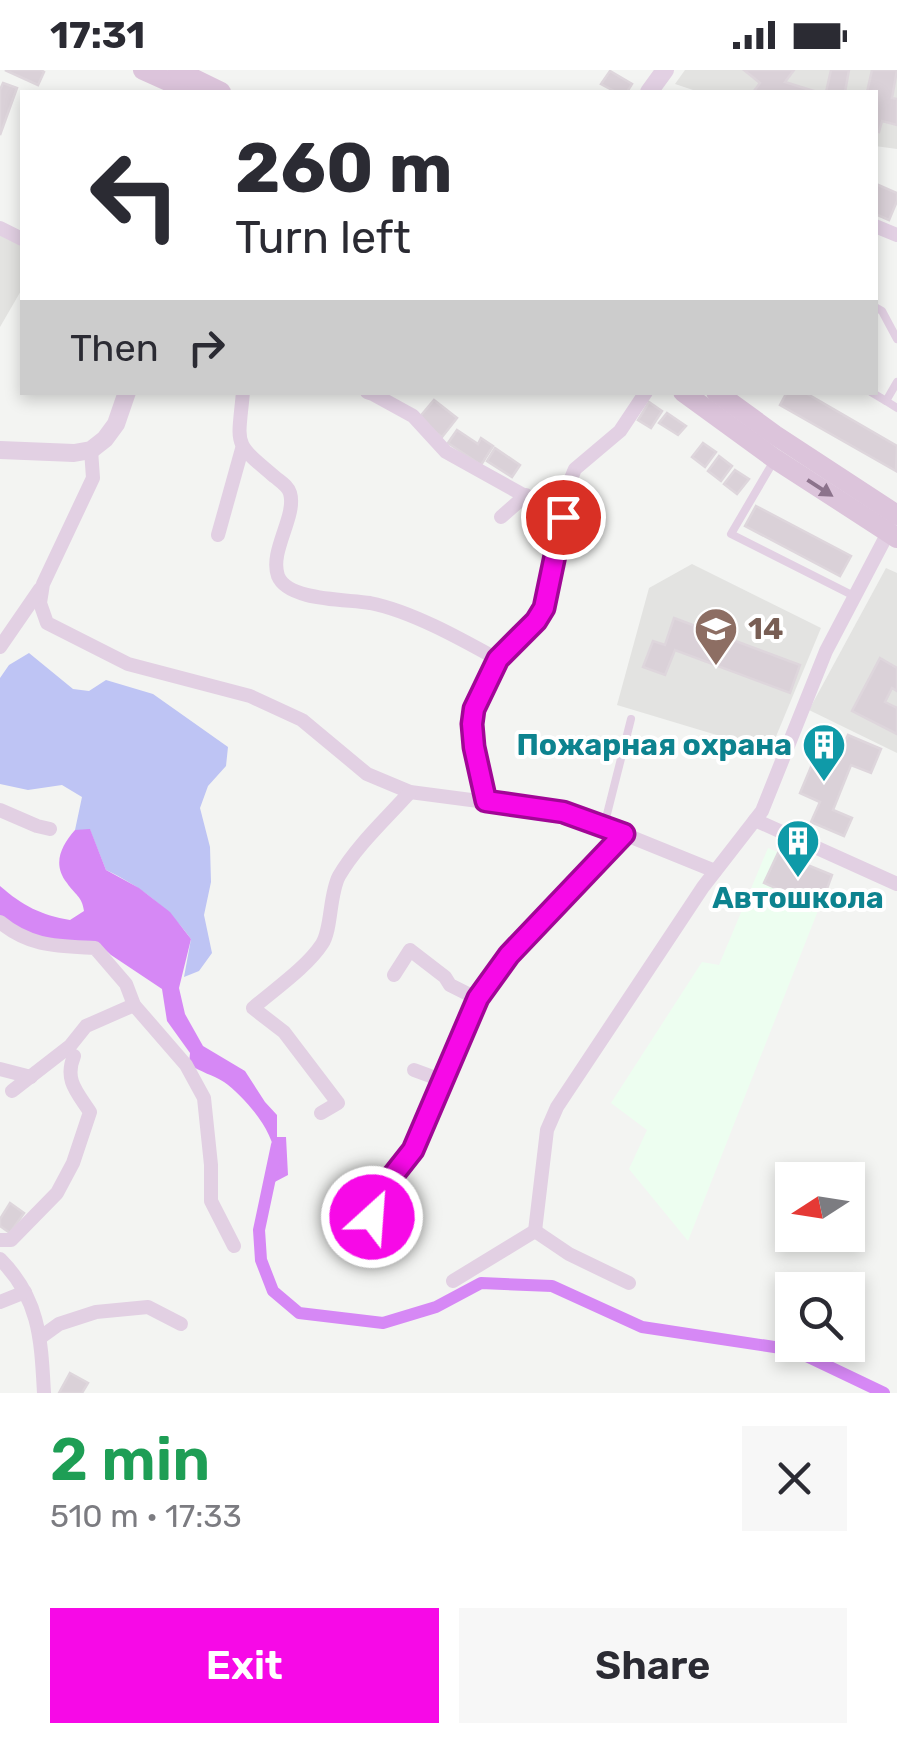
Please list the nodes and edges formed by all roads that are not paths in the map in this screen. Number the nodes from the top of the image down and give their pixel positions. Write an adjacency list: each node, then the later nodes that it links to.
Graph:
1 (144, 70): 3 (main road)
2 (175, 70): 4 (main road)
3 (188, 90)
4 (218, 90)
5 (878, 309): 6 (lane)
6 (897, 339)
7 (897, 382): 15 (lane)
8 (126, 395): 19 (street)
9 (244, 395): 17 (street)
10 (375, 395): 21 (street)
11 (644, 395): 23 (street)
12 (687, 395): 20 (main road)
13 (720, 395): 24 (main road)
14 (876, 395): 15 (lane)
15 (886, 401): 16 (lane)
16 (897, 408)
17 (242, 449): 25 (street); 29 (street)
18 (0, 450): 19 (street)
19 (90, 450): 26 (street)
20 (774, 458): 24 (main road, one-way to 24); 27 (lane)
21 (526, 495): 22 (street); 23 (street)
22 (501, 517)
23 (563, 517): 29 (street)
24 (895, 525): 27 (street)
25 (218, 535)
26 (44, 584): 28 (street); 31 (street)
27 (854, 596): 34 (street)
28 (0, 648)
29 (498, 659): 32 (street)
30 (631, 719): 35 (lane)
31 (410, 792): 32 (street); 50 (street)
32 (486, 801): 35 (street)
33 (0, 810): 36 (street)
34 (754, 820): 38 (street); 39 (street)
35 (604, 826): 37 (street)
36 (50, 828)
37 (624, 834): 38 (street); 42 (street)
38 (715, 871): 51 (street)
39 (897, 884)
40 (0, 922): 43 (street)
41 (394, 976): 42 (street)
42 (478, 998): 48 (street)
43 (134, 1005): 47 (street); 54 (street)
44 (74, 1056): 53 (street)
45 (0, 1069): 47 (street)
46 (414, 1070): 48 (street)
47 (31, 1077): 49 (street)
48 (444, 1081): 52 (street)
49 (12, 1092)
50 (321, 1113)
51 (535, 1231): 56 (street); 57 (street)
52 (374, 1238)
53 (0, 1240)
54 (234, 1246)
55 (0, 1259): 58 (street)
56 (453, 1281)
57 (629, 1283)
58 (25, 1292): 59 (street); 61 (street)
59 (0, 1302)
60 (181, 1324): 61 (street)
61 (41, 1337): 62 (street)
62 (44, 1393)

